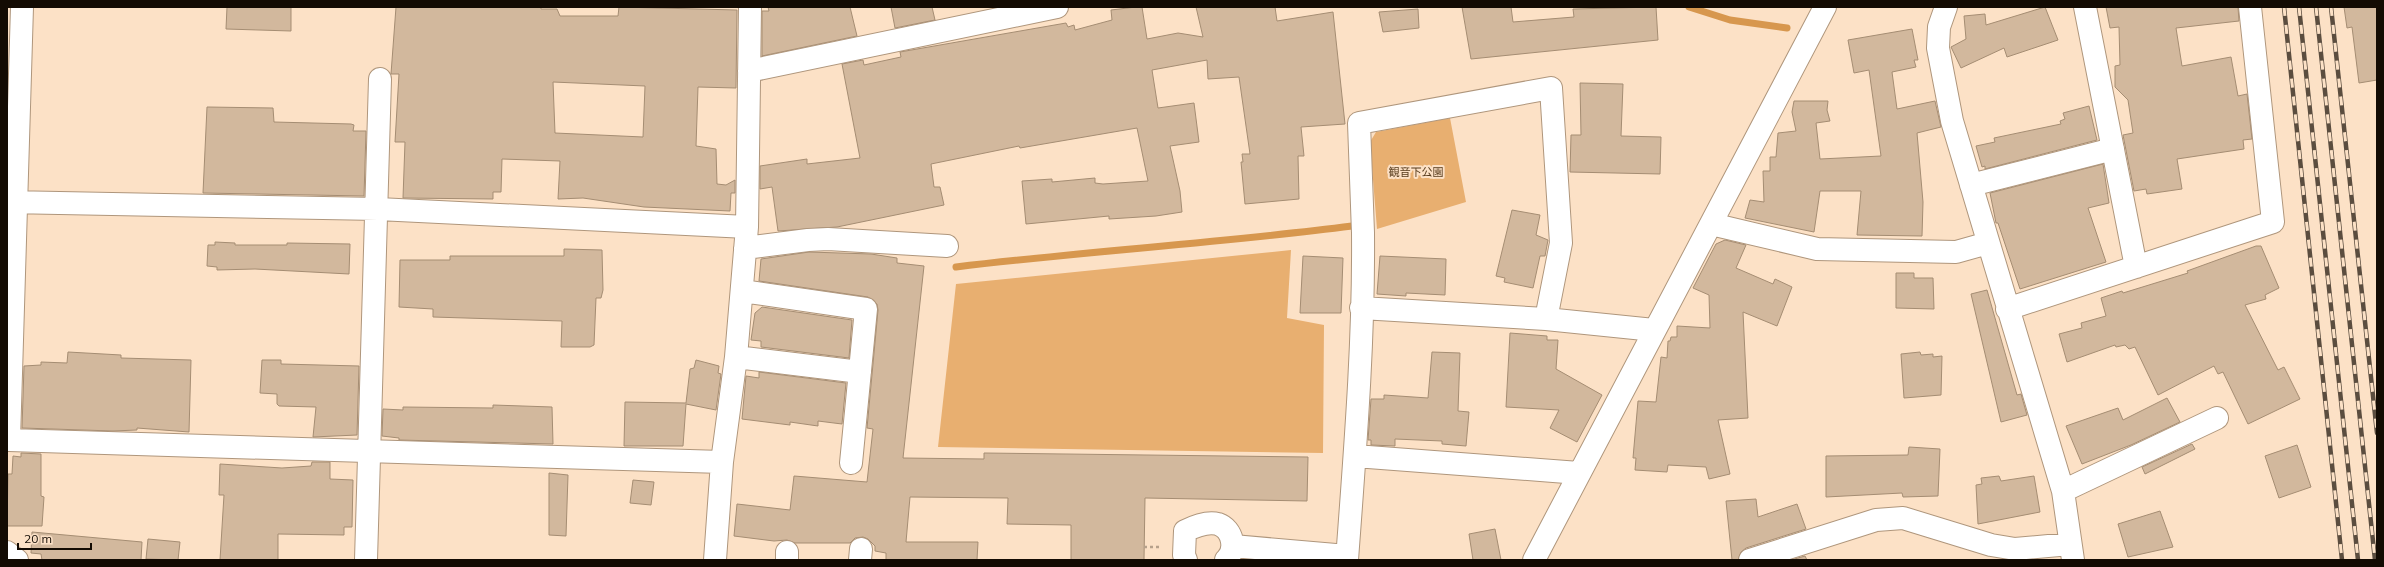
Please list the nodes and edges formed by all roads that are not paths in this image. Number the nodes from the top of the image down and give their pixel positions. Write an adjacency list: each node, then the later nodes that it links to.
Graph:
1 (22, 7): 12 (street)
2 (750, 7): 8 (street)
3 (1057, 7): 8 (street)
4 (1825, 7): 14 (street)
5 (1946, 7): 11 (street)
6 (2084, 7): 10 (street)
7 (2250, 7): 19 (street)
8 (749, 71): 15 (street)
9 (380, 80): 13 (street)
10 (2113, 149): 11 (street); 19 (street)
11 (1971, 185): 16 (street)
12 (12, 202): 13 (street); 28 (street)
13 (378, 209): 15 (street); 29 (street)
14 (1711, 224): 16 (street); 24 (street)
15 (747, 227): 18 (street)
16 (1988, 243): 22 (street)
17 (947, 246): 18 (street)
18 (745, 248): 20 (street)
19 (2136, 267): 22 (street)
20 (742, 291): 25 (street); 26 (street)
21 (1362, 308): 23 (street); 23 (street); 30 (street)
22 (2007, 308): 34 (street)
23 (1546, 319): 24 (street)
24 (1654, 330): 33 (street)
25 (736, 357): 26 (street); 31 (street)
26 (860, 372): 32 (street)
27 (2217, 418): 34 (street)
28 (8, 440): 29 (street)
29 (371, 451): 31 (street); 40 (street)
30 (1355, 456): 33 (street); 38 (street)
31 (722, 462): 41 (street)
32 (851, 463)
33 (1579, 473): 43 (street)
34 (2063, 491): 36 (street)
35 (7, 552): 39 (street)
36 (2072, 552): 44 (street)
37 (1230, 553): 38 (street); 42 (street)
38 (1347, 558)
39 (17, 560)
40 (366, 560)
41 (715, 560)
42 (1186, 560)
43 (1534, 560)
44 (1750, 560)

